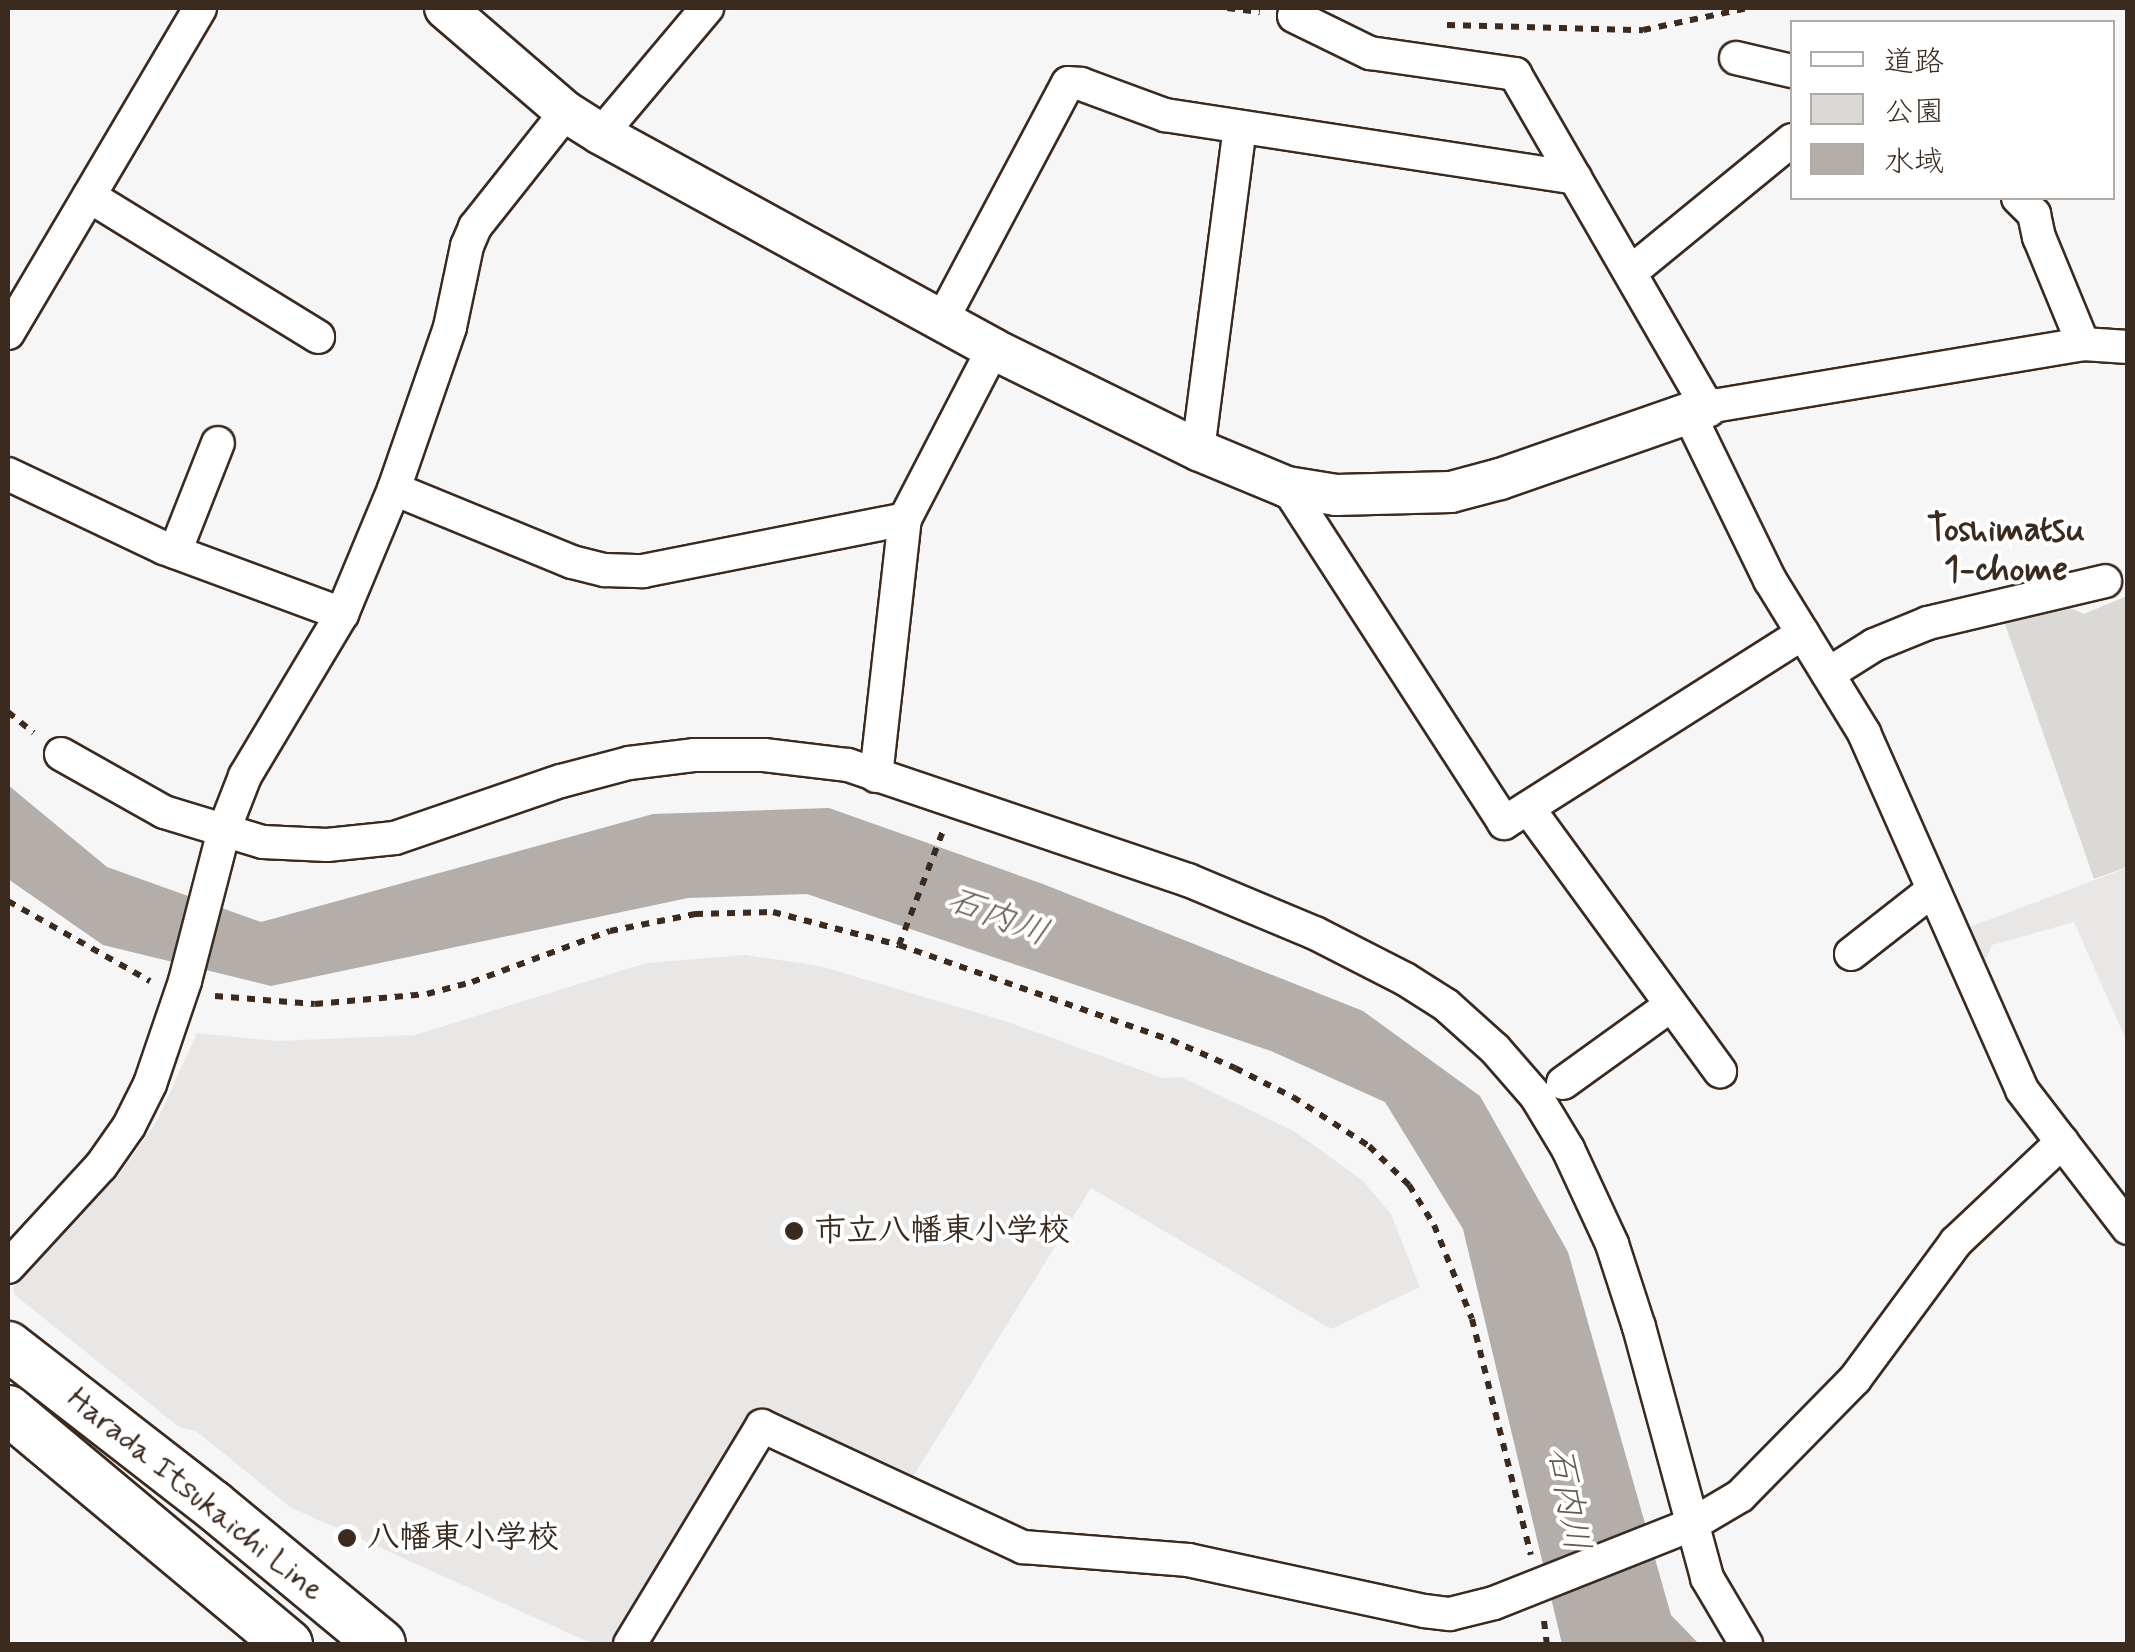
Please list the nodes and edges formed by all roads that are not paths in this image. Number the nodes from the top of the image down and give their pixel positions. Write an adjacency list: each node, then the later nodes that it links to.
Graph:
1 (200, 8): 12 (street)
2 (445, 8): 7 (street)
3 (707, 8): 9 (street)
4 (1294, 16): 11 (street)
5 (1736, 58): 6 (street)
6 (1790, 71)
7 (566, 112): 9 (street); 26 (street)
8 (1240, 128): 11 (street); 15 (street); 23 (street)
9 (601, 134): 15 (street)
10 (1790, 142): 14 (street)
11 (1575, 178): 14 (street)
12 (89, 196): 16 (street); 17 (street)
13 (2020, 200): 18 (street)
14 (1632, 271): 21 (street)
15 (942, 320): 20 (street)
16 (8, 333)
17 (318, 337)
18 (2083, 344): 19 (street); 21 (street)
19 (2128, 346)
20 (993, 349): 23 (street); 27 (street)
21 (1698, 410): 25 (street); 31 (street)
22 (218, 443): 28 (street)
23 (1198, 450): 25 (street)
24 (8, 474): 28 (street)
25 (1287, 487): 35 (street)
26 (394, 490): 27 (street); 30 (street)
27 (905, 519): 34 (street)
28 (174, 552): 30 (street)
29 (2105, 581): 32 (street)
30 (342, 614): 36 (street)
31 (1802, 633): 32 (street); 35 (street)
32 (1828, 674): 37 (street)
33 (60, 754): 36 (street)
34 (876, 776): 36 (street); 47 (street)
35 (1528, 808): 39 (street)
36 (222, 840): 44 (street)
37 (1933, 890): 38 (street); 42 (street)
38 (1851, 954)
39 (1671, 1005): 40 (street); 41 (street)
40 (1720, 1071)
41 (1563, 1083)
42 (2062, 1142): 43 (street); 47 (street)
43 (2128, 1228)
44 (8, 1267)
45 (8, 1346): 49 (main road, Harada Itsukaichi Line)
46 (8, 1410): 48 (main road, Harada Itsukaichi Line)
47 (1681, 1528): 50 (street); 51 (street)
48 (288, 1644)
49 (381, 1644)
50 (630, 1644)
51 (1746, 1644)

